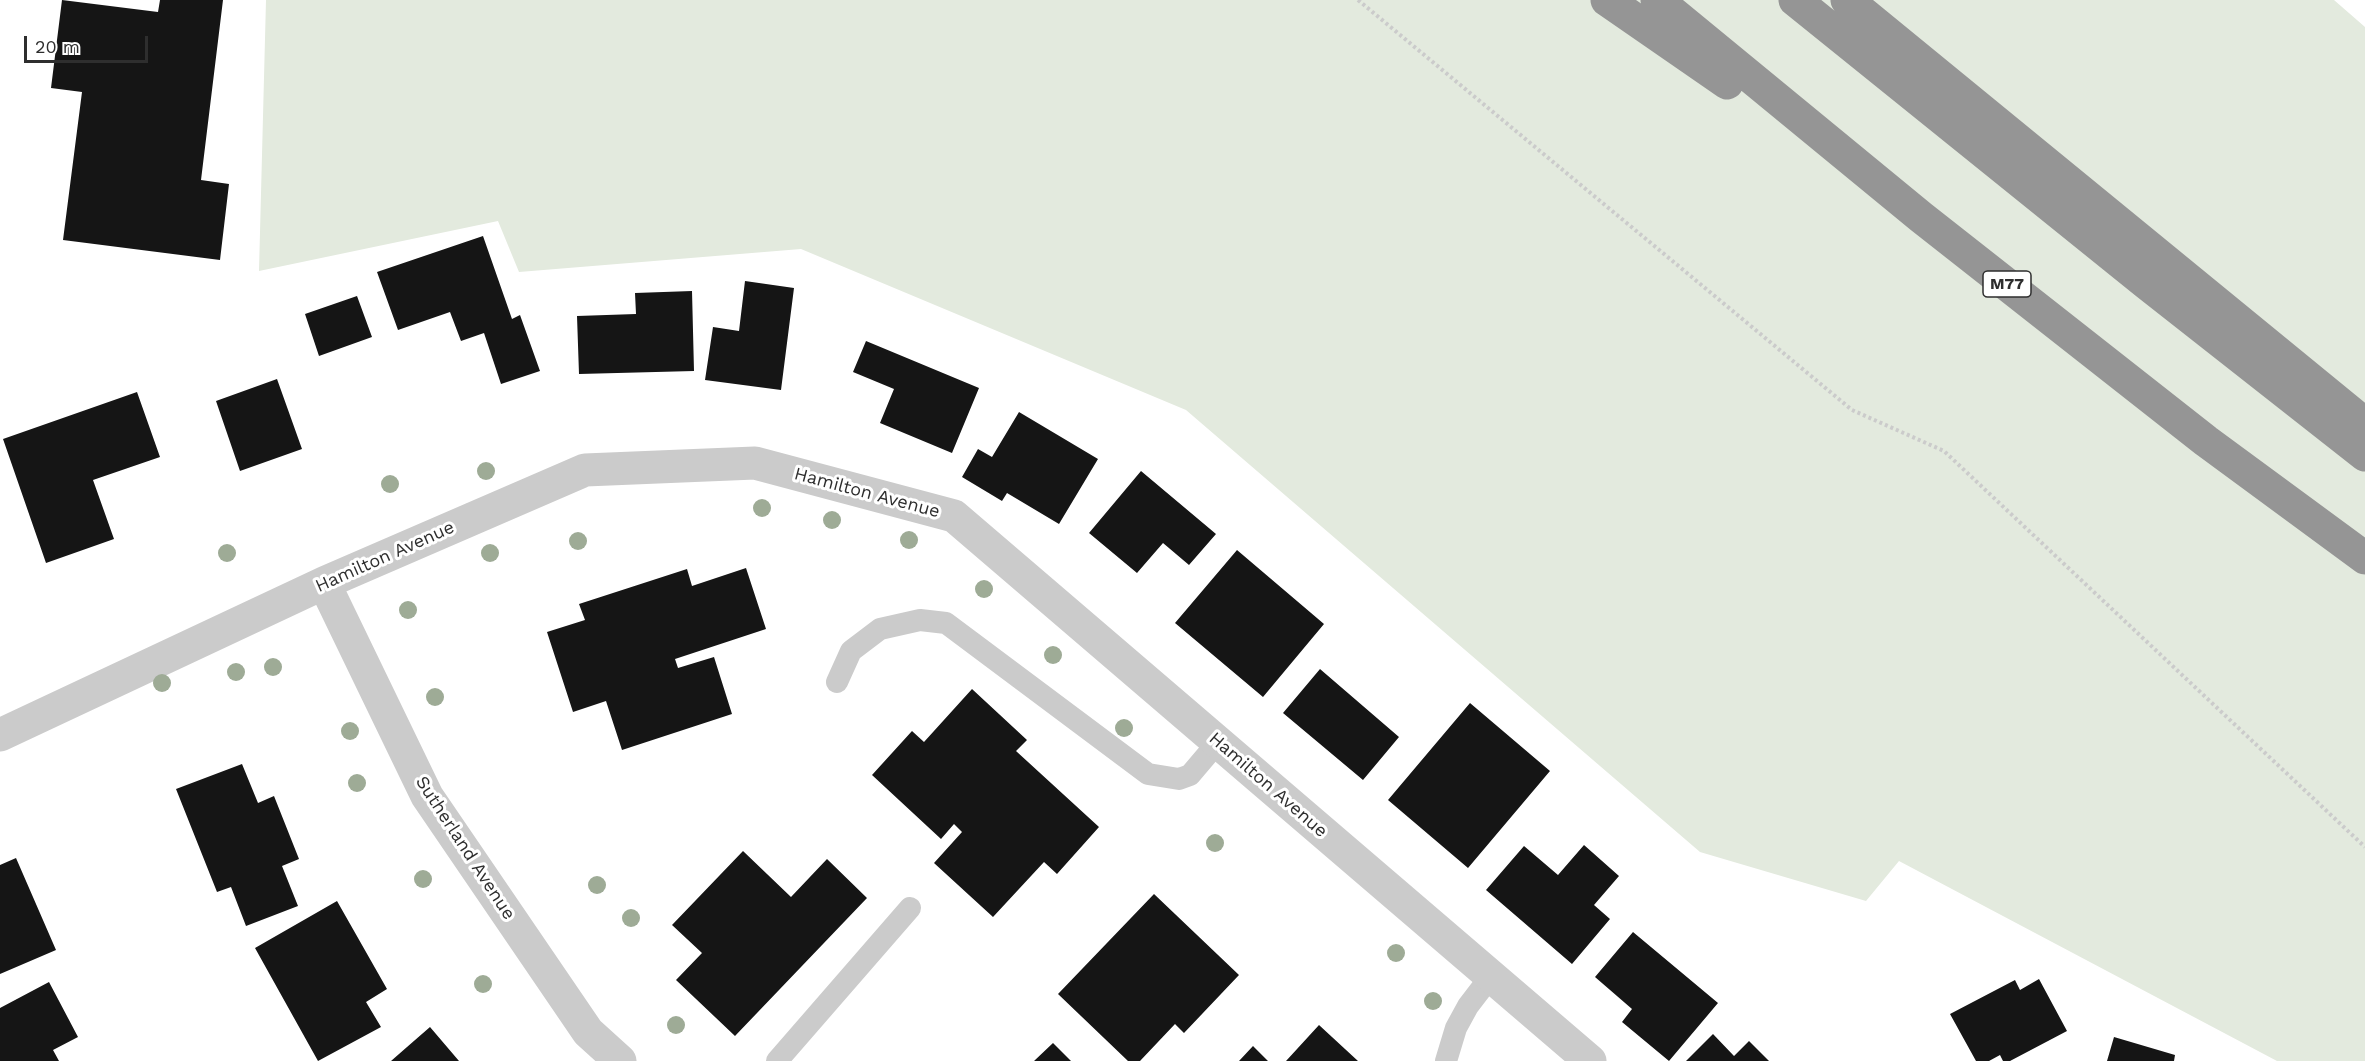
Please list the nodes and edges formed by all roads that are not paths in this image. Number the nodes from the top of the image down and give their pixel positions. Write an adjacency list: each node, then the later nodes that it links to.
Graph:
1 (1607, 0): 5 (highway, M77)
2 (1657, 0): 5 (highway, M77)
3 (1796, 0): 7 (highway)
4 (1847, 0): 6 (highway)
5 (1921, 217): 8 (highway, M77)
6 (2365, 424)
7 (2365, 455)
8 (2365, 558)
9 (324, 583): 11 (street, Hamilton Avenue); 12 (street, Hamilton Avenue); 15 (street, Sutherland Avenue)
10 (837, 682): 12 (lane)
11 (0, 735)
12 (1218, 742): 14 (street, Hamilton Avenue)
13 (910, 908): 16 (lane)
14 (1491, 976): 17 (lane); 18 (street, Hamilton Avenue)
15 (620, 1061)
16 (777, 1061)
17 (1446, 1061)
18 (1590, 1061)

